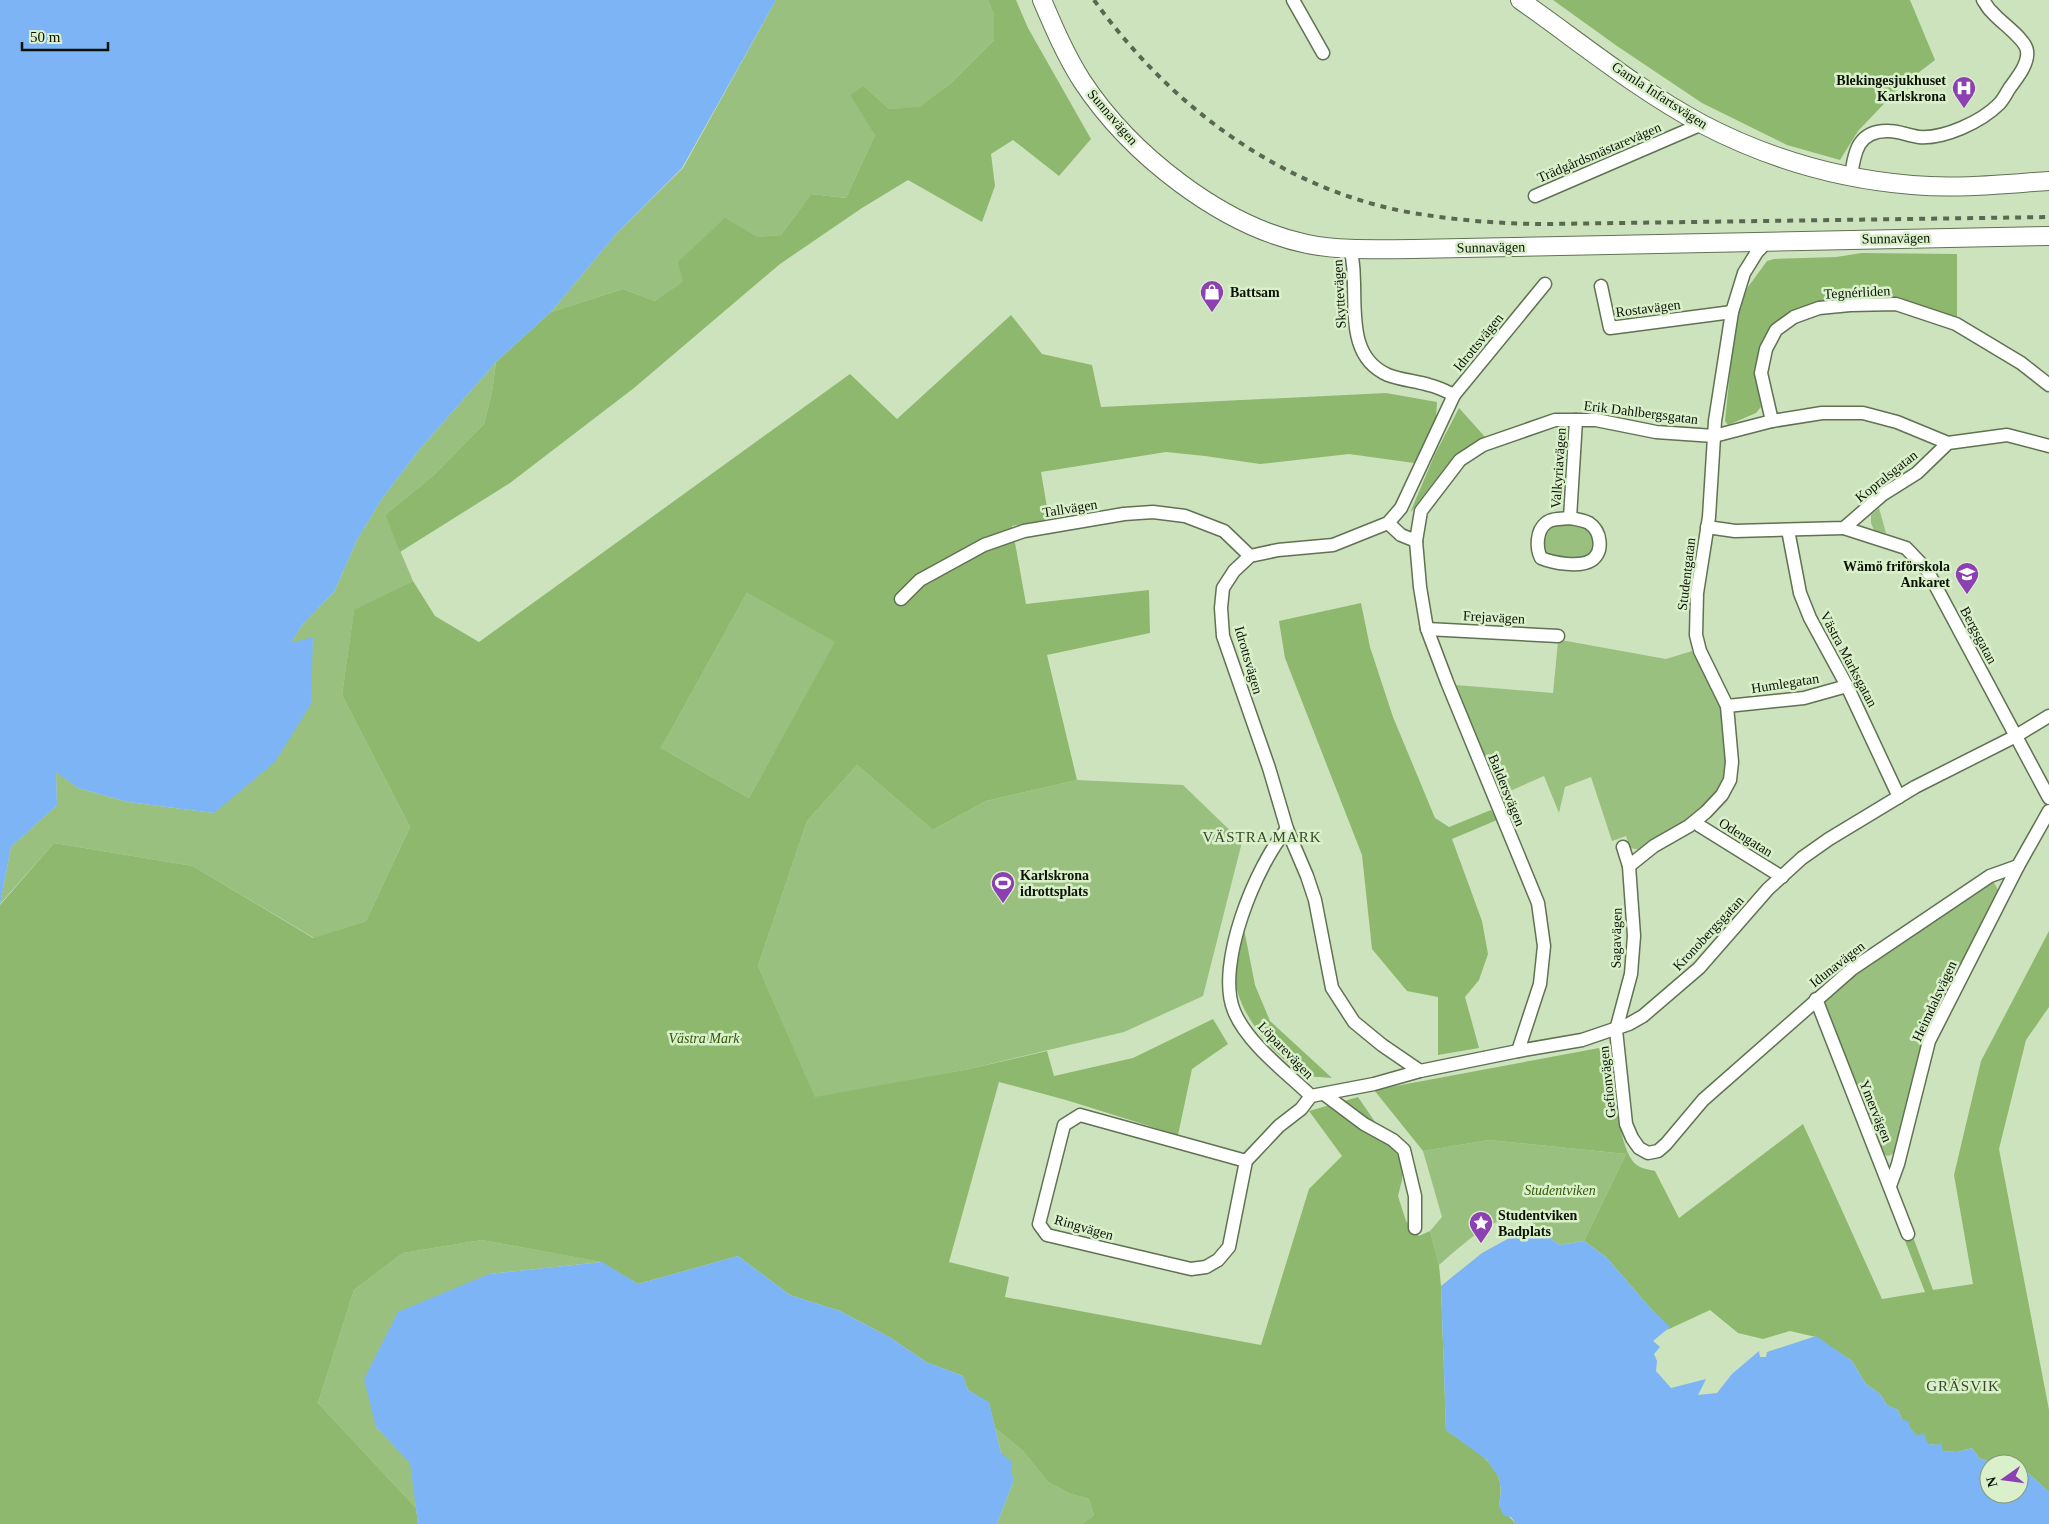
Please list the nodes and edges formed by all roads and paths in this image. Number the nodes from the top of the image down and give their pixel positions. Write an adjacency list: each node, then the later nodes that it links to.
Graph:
1 (1042, 0): 12 (main road, Sunnavägen)
2 (1520, 0): 6 (main road, Gamla Infartsvägen)
3 (1983, 0): 7 (street)
4 (1298, 1): 5 (street)
5 (1323, 53)
6 (1702, 124): 7 (main road, Gamla Infartsvägen); 9 (street, Trädgårdsmästarevägen)
7 (1851, 177): 8 (main road, Gamla Infartsvägen)
8 (2049, 182)
9 (1535, 196)
10 (2049, 236): 11 (main road, Sunnavägen)
11 (1768, 241): 12 (main road, Sunnavägen); 15 (street, Studentgatan)
12 (1351, 249): 17 (street, Skyttevägen)
13 (1545, 284): 17 (street, Idrottsvägen)
14 (1601, 286): 15 (street, Rostavägen)
15 (1732, 312): 20 (street, Studentgatan)
16 (2049, 385): 19 (street, Tegnérliden)
17 (1454, 395): 24 (street, Idrottsvägen)
18 (1576, 420): 20 (street, Erik Dahlbergsgatan); 23 (street, Valkyriavägen); 28 (street, Erik Dahlbergsgatan)
19 (1772, 421): 20 (street, Erik Dahlbergsgatan); 21 (street, Erik Dahlbergsgatan)
20 (1714, 436): 25 (street, Studentgatan)
21 (1948, 444): 22 (street); 26 (street, Kopralsgatan)
22 (2049, 446)
23 (1570, 518): 23 (street, Valkyriavägen)
24 (1388, 523): 28 (street); 29 (street)
25 (1707, 527): 27 (street); 34 (street, Studentgatan)
26 (1844, 528): 27 (street); 36 (street, Bergsgatan)
27 (1788, 530): 33 (street, Västra Marksgatan)
28 (1416, 542): 31 (street, Baldersvägen)
29 (1250, 556): 30 (street, Tallvägen); 41 (street, Idrottsvägen)
30 (901, 599)
31 (1427, 629): 32 (street, Frejavägen); 48 (street, Baldersvägen)
32 (1558, 636)
33 (1847, 686): 34 (street, Humlegatan); 37 (street, Västra Marksgatan)
34 (1727, 706): 40 (street, Studentgatan)
35 (2049, 716): 36 (street, Kronobergsgatan)
36 (2016, 736): 37 (street, Kronobergsgatan); 38 (street, Bergsgatan)
37 (1899, 797): 45 (street, Kronobergsgatan)
38 (2049, 798)
39 (2049, 811): 44 (street)
40 (1696, 821): 43 (street, Studentgatan); 45 (street, Odengatan)
41 (1287, 829): 49 (street, Idrottsvägen); 51 (street, Löparevägen)
42 (1623, 847): 43 (street, Sagavägen)
43 (1628, 866): 47 (street, Sagavägen)
44 (2018, 866): 46 (street, Idunavägen); 54 (street, Heimdalsvägen)
45 (1782, 877): 47 (street, Kronobergsgatan)
46 (1816, 999): 52 (street, Idunavägen); 54 (street, Ymervägen)
47 (1616, 1030): 48 (street, Kronobergsgatan); 52 (street, Gefionvägen)
48 (1518, 1051): 49 (street, Kronobergsgatan)
49 (1420, 1071): 50 (street, Kronobergsgatan)
50 (1324, 1094): 51 (street); 55 (street)
51 (1311, 1096): 53 (street)
52 (1648, 1153)
53 (1246, 1161): 53 (street, Ringvägen)
54 (1890, 1186): 56 (street, Ymervägen)
55 (1415, 1228)
56 (1908, 1234)

